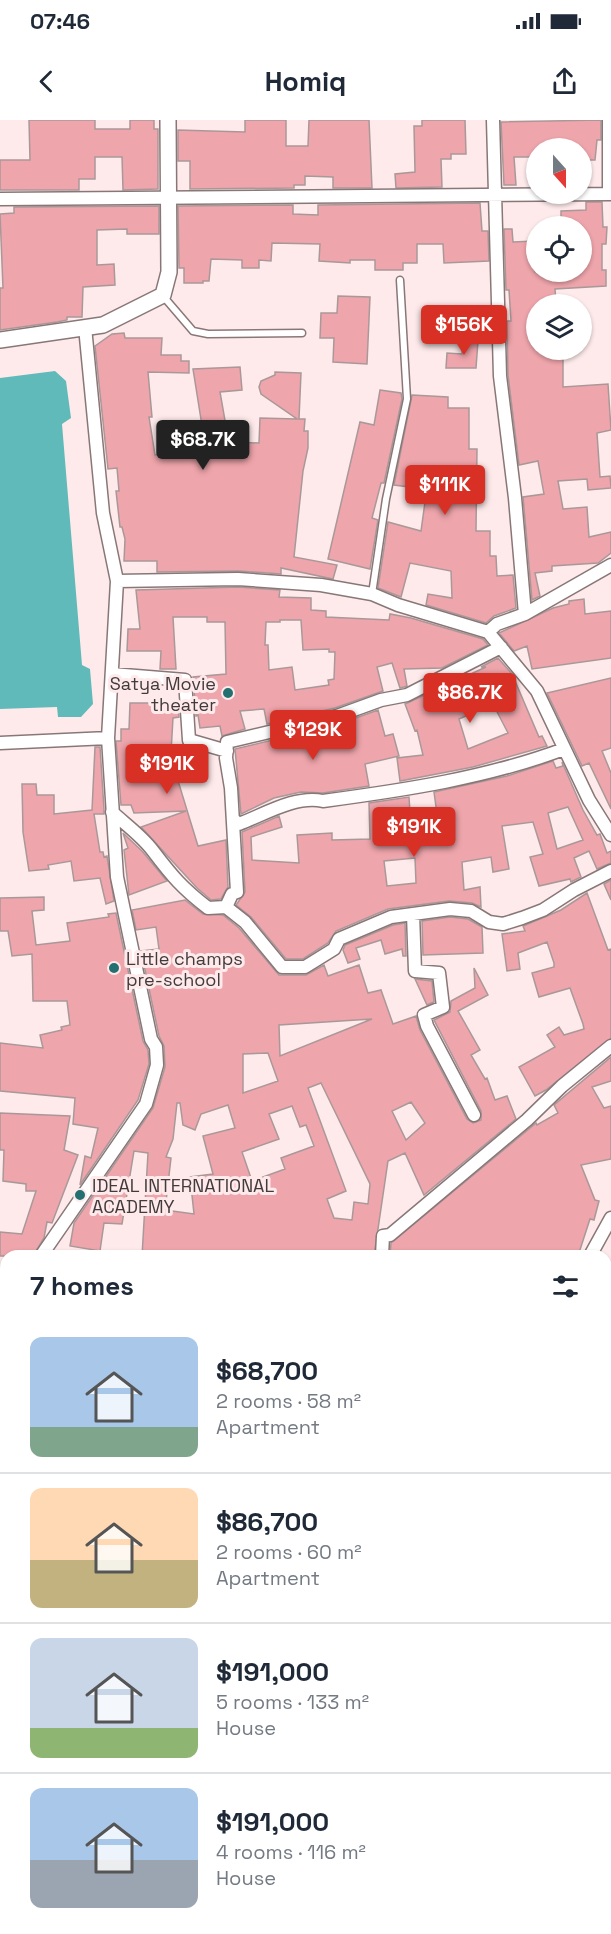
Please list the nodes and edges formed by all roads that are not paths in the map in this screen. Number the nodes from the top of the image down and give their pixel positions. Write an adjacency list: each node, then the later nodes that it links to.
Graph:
1 (168, 120): 6 (street)
2 (493, 120): 5 (street)
3 (609, 120): 4 (street)
4 (610, 194): 5 (street)
5 (494, 195): 6 (street); 16 (street)
6 (169, 196): 7 (street); 9 (street)
7 (0, 199)
8 (400, 280): 15 (lane)
9 (163, 295): 10 (street); 11 (lane)
10 (85, 327): 12 (street); 14 (street)
11 (302, 333)
12 (0, 340)
13 (611, 566): 16 (street)
14 (117, 581): 15 (street); 19 (street)
15 (372, 594): 17 (street)
16 (525, 614): 17 (street)
17 (488, 632): 18 (street)
18 (501, 647): 22 (street); 23 (street)
19 (112, 674): 20 (street); 23 (street)
20 (108, 738): 21 (street); 24 (street)
21 (0, 743)
22 (564, 749): 25 (street); 26 (street)
23 (226, 751): 25 (street)
24 (112, 812): 28 (street); 33 (street)
25 (233, 819): 28 (street)
26 (611, 835)
27 (611, 871): 29 (street)
28 (226, 907): 29 (street)
29 (413, 914): 31 (street)
30 (611, 1046): 34 (street)
31 (474, 1115)
32 (611, 1218): 35 (street)
33 (45, 1250)
34 (382, 1250)
35 (593, 1250)

